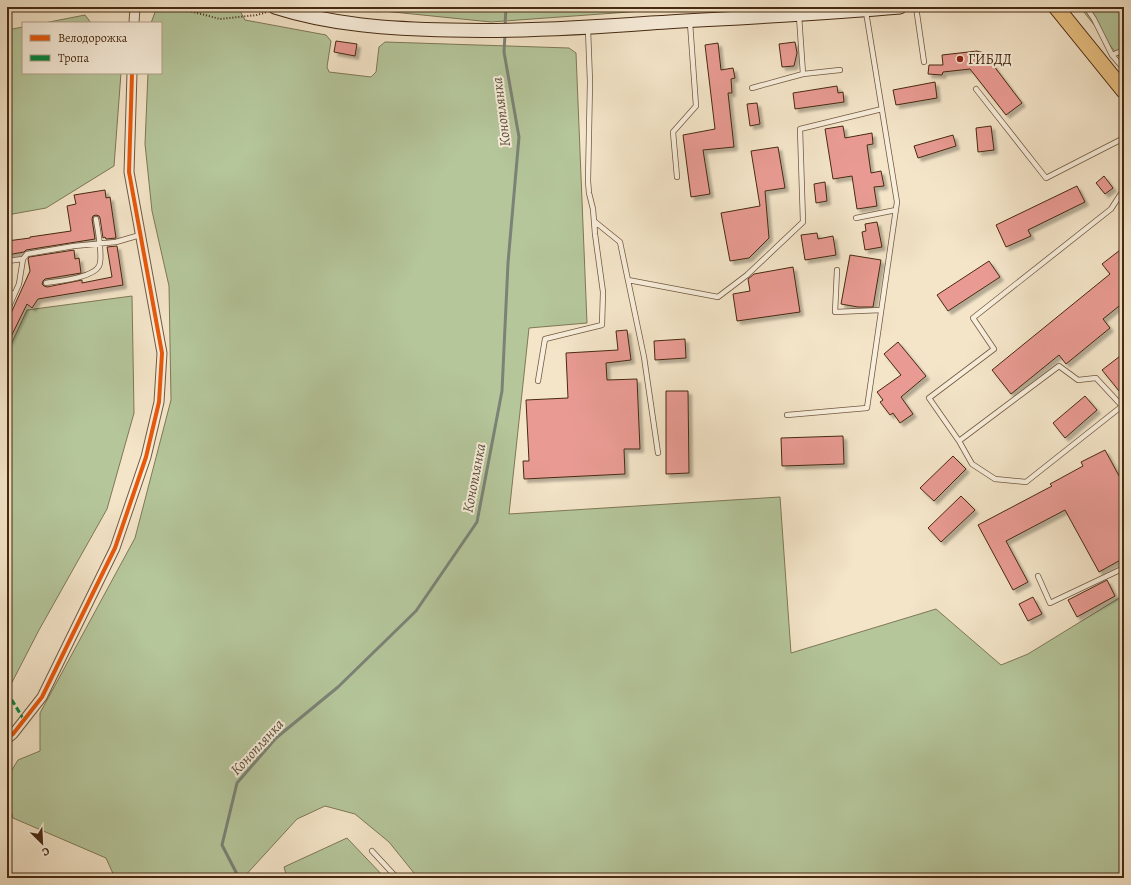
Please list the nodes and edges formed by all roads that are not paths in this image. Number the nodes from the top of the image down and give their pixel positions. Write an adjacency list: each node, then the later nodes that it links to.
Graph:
1 (135, 7): 10 (street)
2 (276, 7): 11 (main road)
3 (900, 7): 7 (main road)
4 (916, 7): 14 (lane)
5 (1056, 7): 21 (main road)
6 (1086, 7): 13 (lane)
7 (866, 10): 8 (main road); 22 (lane)
8 (798, 14): 9 (main road); 18 (lane)
9 (690, 21): 11 (main road); 24 (lane)
10 (134, 22)
11 (588, 27): 29 (lane)
12 (1124, 50): 13 (lane)
13 (1112, 55): 15 (lane)
14 (924, 62)
15 (1124, 69)
16 (840, 70): 18 (lane)
17 (132, 74): 30 (street)
18 (803, 74): 19 (lane)
19 (752, 88)
20 (976, 89): 23 (lane)
21 (1124, 91)
22 (882, 109): 26 (lane); 35 (lane)
23 (1124, 138)
24 (677, 177)
25 (1124, 189): 44 (lane)
26 (896, 210): 27 (lane); 39 (lane)
27 (856, 218)
28 (96, 219): 31 (lane)
29 (594, 221): 35 (lane); 41 (lane)
30 (140, 235): 31 (lane); 48 (street)
31 (99, 244): 32 (lane); 36 (lane)
32 (23, 259): 33 (lane); 37 (lane)
33 (7, 261)
34 (837, 270): 39 (lane)
35 (628, 280): 45 (lane)
36 (46, 283)
37 (15, 293): 38 (lane); 40 (lane)
38 (7, 294)
39 (881, 310): 43 (lane)
40 (7, 311)
41 (538, 381)
42 (1123, 405): 44 (lane); 44 (lane)
43 (787, 415)
44 (959, 441)
45 (658, 453)
46 (1124, 568): 47 (lane)
47 (1038, 576)
48 (7, 739)
49 (372, 851): 52 (lane)
50 (7, 877): 51 (lane)
51 (11, 878)
52 (397, 878)

